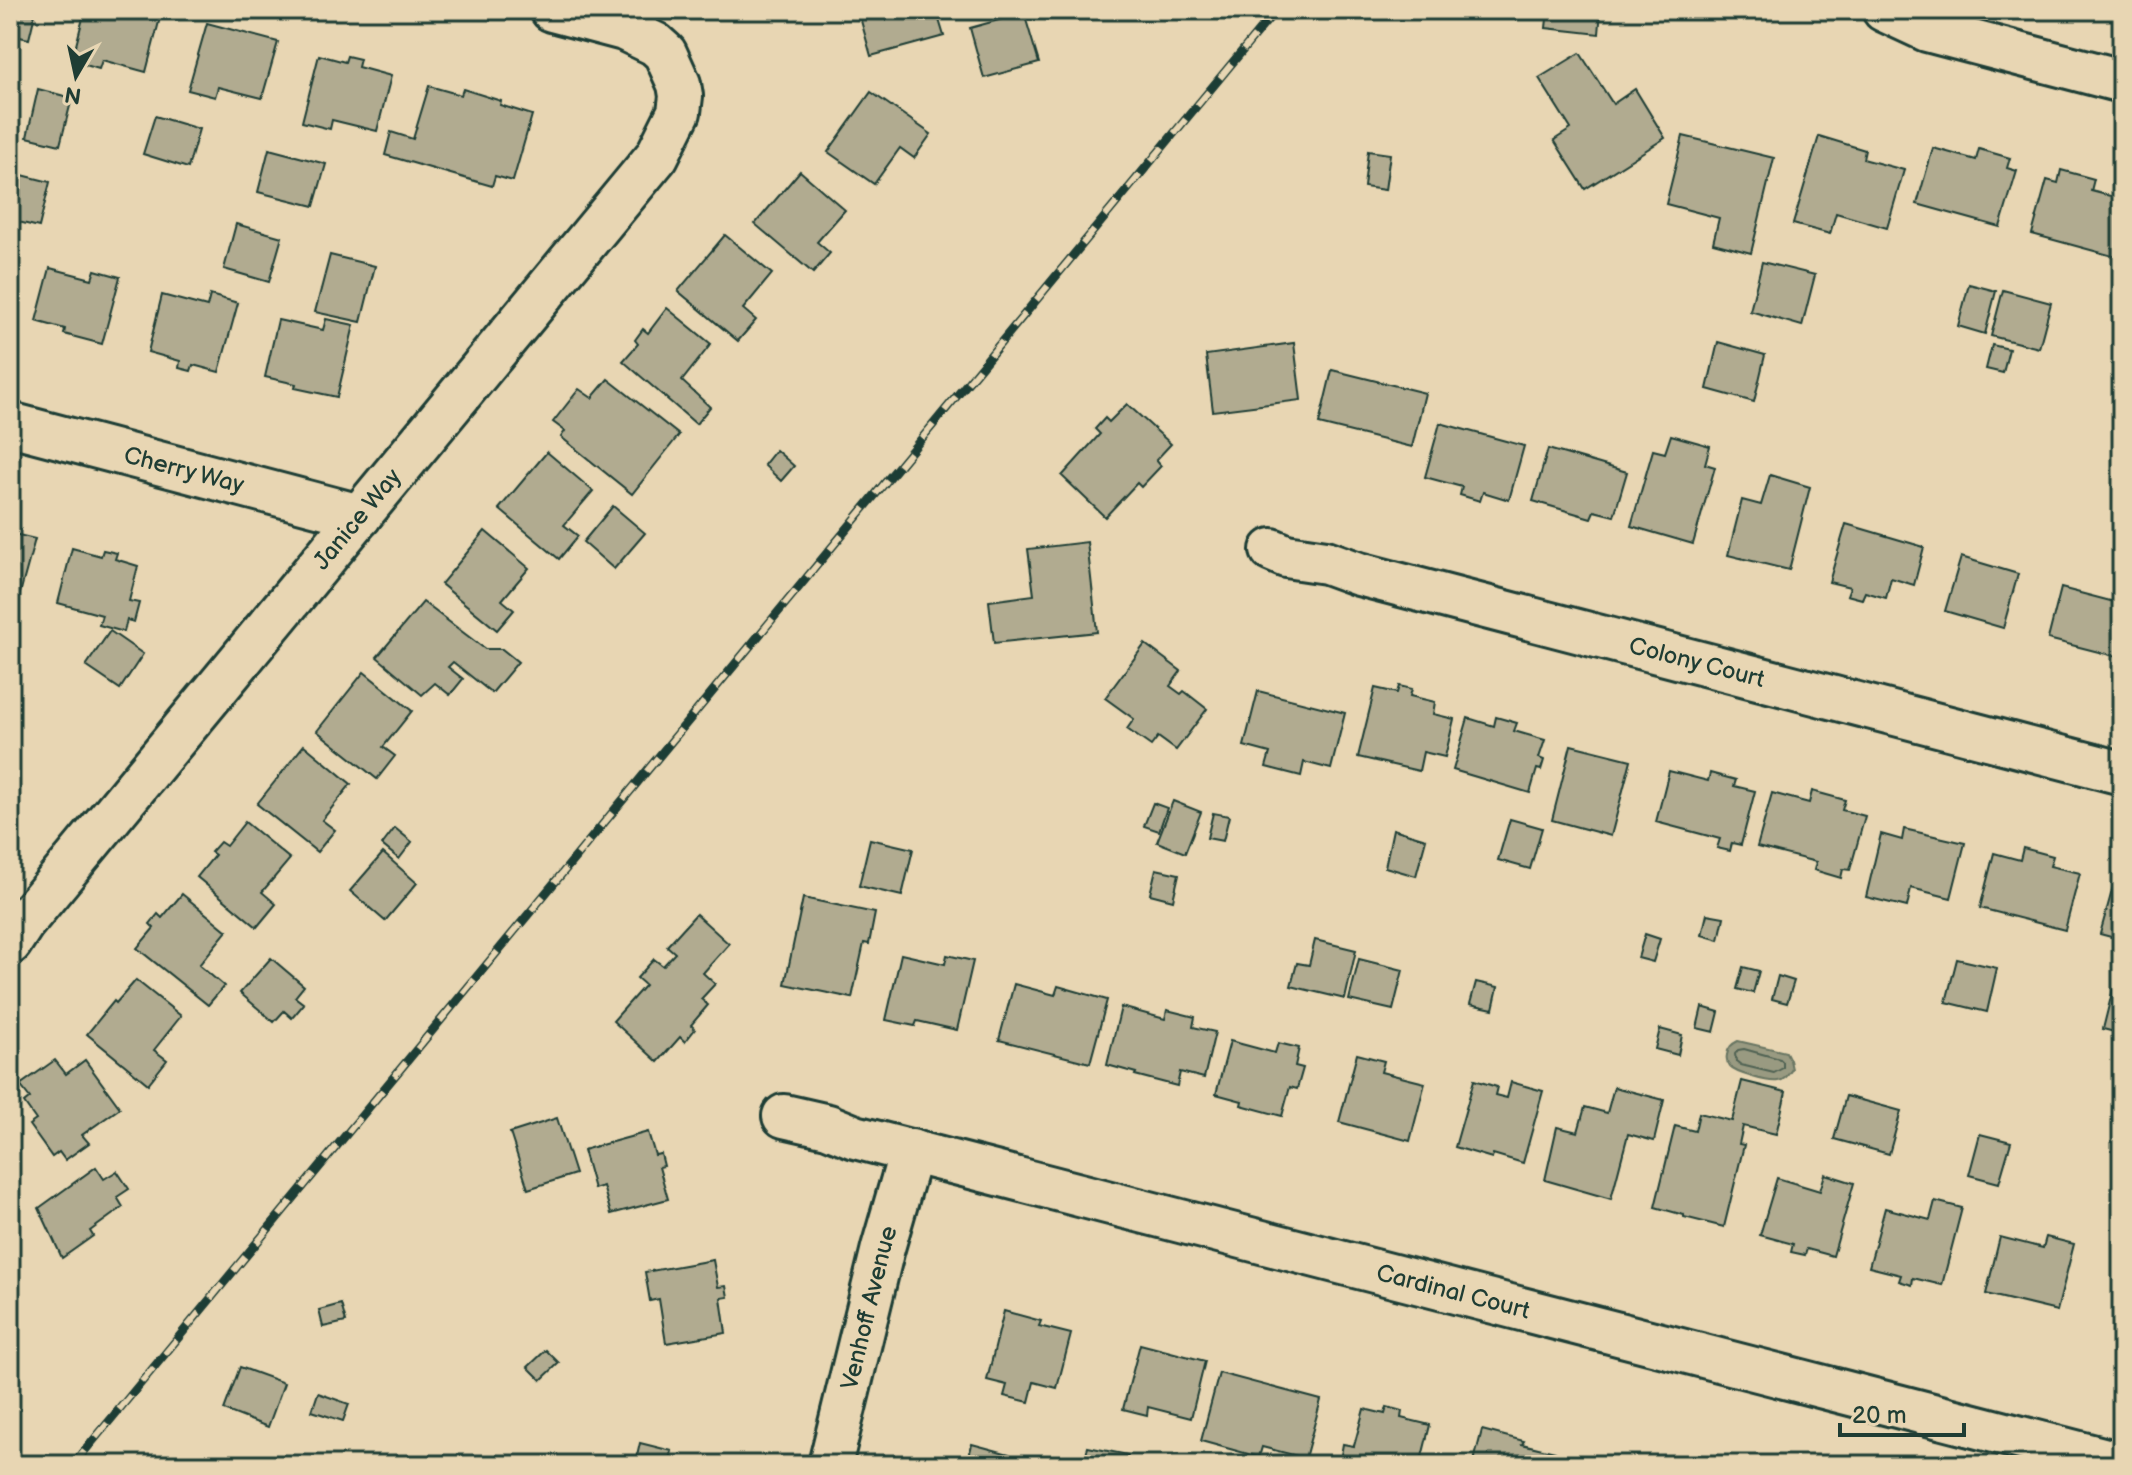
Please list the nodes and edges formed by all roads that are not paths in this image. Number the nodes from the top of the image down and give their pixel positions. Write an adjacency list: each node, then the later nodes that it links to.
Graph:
1 (552, 10): 5 (street, Janice Way)
2 (1884, 10): 3 (street)
3 (2122, 81)
4 (10, 424): 5 (street, Cherry Way)
5 (360, 516): 8 (street, Janice Way)
6 (1272, 550): 7 (street, Colony Court)
7 (2122, 773)
8 (10, 943)
9 (784, 1116): 10 (street, Cardinal Court)
10 (911, 1151): 11 (street, Cardinal Court); 12 (street, Venhoff Avenue)
11 (2122, 1464)
12 (830, 1465)

